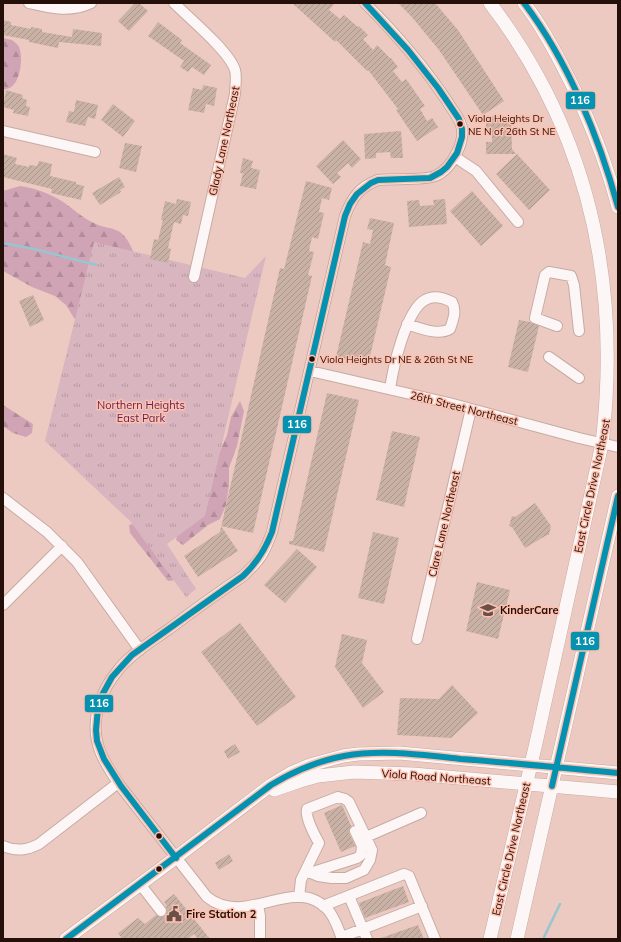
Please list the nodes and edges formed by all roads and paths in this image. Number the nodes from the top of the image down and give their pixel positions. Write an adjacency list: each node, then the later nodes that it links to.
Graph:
1 (30, 3): 2 (street)
2 (91, 3)
3 (174, 3): 12 (street, Glady Lane Northeast)
4 (365, 3): 9 (street)
5 (490, 3): 21 (main road, East Circle Drive Northeast)
6 (524, 3): 10 (main road)
7 (3, 131): 8 (street)
8 (95, 152)
9 (455, 156): 11 (street); 17 (street)
10 (618, 207)
11 (518, 222)
12 (194, 277)
13 (407, 324): 13 (street); 19 (street)
14 (557, 326): 15 (street)
15 (579, 331)
16 (550, 358): 18 (street)
17 (310, 371): 19 (street, 26th Street Northeast); 28 (street)
18 (579, 378)
19 (390, 389): 20 (street, 26th Street Northeast)
20 (471, 409): 21 (street, 26th Street Northeast); 27 (street, Clare Lane Northeast)
21 (602, 444): 22 (street, 26th Street Northeast); 29 (main road, East Circle Drive Northeast)
22 (618, 447)
23 (618, 496): 30 (main road)
24 (3, 498): 25 (street)
25 (62, 546): 26 (street); 28 (street)
26 (3, 605)
27 (417, 639)
28 (140, 650): 32 (street)
29 (531, 764): 30 (main road, Viola Road Northeast); 33 (main road, East Circle Drive Northeast); 36 (main road, Viola Road Northeast)
30 (557, 767): 31 (main road, Viola Road Northeast); 34 (main road)
31 (618, 772)
32 (118, 783): 40 (street); 41 (street)
33 (526, 784): 34 (main road, Viola Road Northeast); 36 (main road, Viola Road Northeast); 55 (main road, East Circle Drive Northeast)
34 (552, 786): 35 (main road, Viola Road Northeast); 56 (main road)
35 (618, 792)
36 (257, 796): 41 (main road, Viola Road Northeast)
37 (348, 801): 39 (street); 42 (street); 42 (street)
38 (421, 813): 39 (street)
39 (366, 837): 42 (street)
40 (3, 846)
41 (176, 858): 43 (main road, Viola Road Northeast); 46 (street)
42 (311, 873): 45 (street)
43 (140, 884): 49 (street); 52 (main road, Viola Road Northeast)
44 (349, 896): 47 (street); 48 (street); 50 (street)
45 (299, 897): 46 (street); 47 (street)
46 (258, 905): 53 (street)
47 (323, 906): 51 (street)
48 (422, 906): 50 (street); 54 (street)
49 (161, 911)
50 (365, 934): 51 (street)
51 (342, 938)
52 (66, 939)
53 (260, 939)
54 (435, 939)
55 (490, 939)
56 (517, 939)

